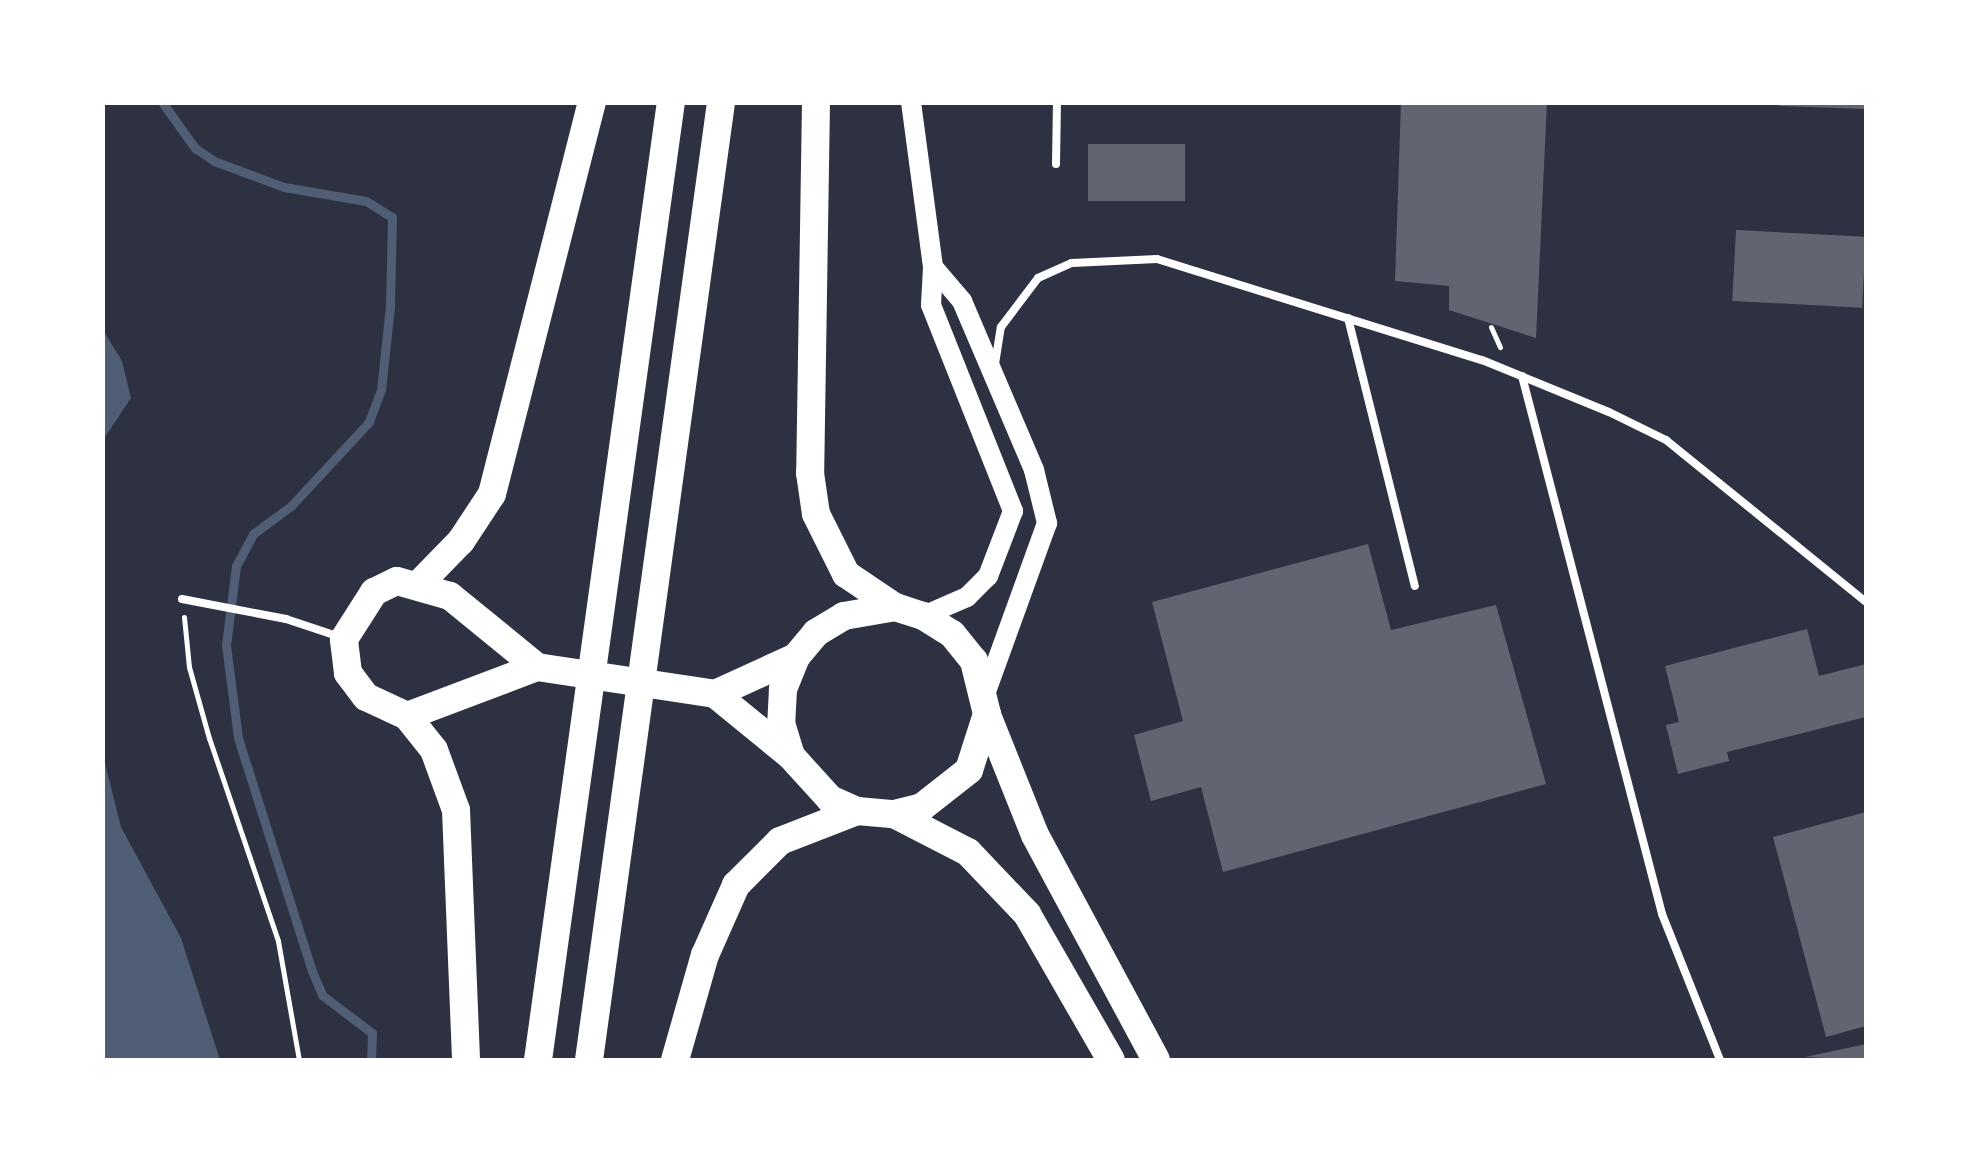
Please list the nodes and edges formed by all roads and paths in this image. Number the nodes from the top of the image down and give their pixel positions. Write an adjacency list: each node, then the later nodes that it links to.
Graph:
1 (592, 102): 12 (highway)
2 (671, 102): 28 (highway)
3 (720, 102): 29 (highway)
4 (816, 102): 16 (highway)
5 (910, 102): 8 (main road)
6 (1057, 102): 7 (lane)
7 (1056, 164)
8 (933, 267): 10 (main road); 16 (main road)
9 (1348, 318): 10 (lane); 11 (lane); 13 (lane)
10 (993, 374): 21 (main road)
11 (1522, 376): 15 (lane); 33 (lane)
12 (420, 583): 17 (highway); 19 (highway)
13 (1415, 586)
14 (182, 599): 17 (lane); 26 (path)
15 (1866, 602)
16 (909, 611): 18 (highway); 21 (highway)
17 (344, 639): 22 (highway)
18 (796, 657): 20 (highway); 23 (highway)
19 (536, 668): 20 (highway); 22 (highway)
20 (714, 694): 23 (highway)
21 (986, 704): 25 (highway); 32 (highway)
22 (406, 716): 27 (highway)
23 (791, 756): 24 (highway)
24 (857, 811): 25 (highway); 30 (highway)
25 (894, 814): 31 (highway)
26 (300, 1060)
27 (466, 1060)
28 (538, 1060)
29 (588, 1060)
30 (674, 1060)
31 (1111, 1060)
32 (1156, 1060)
33 (1720, 1060)

